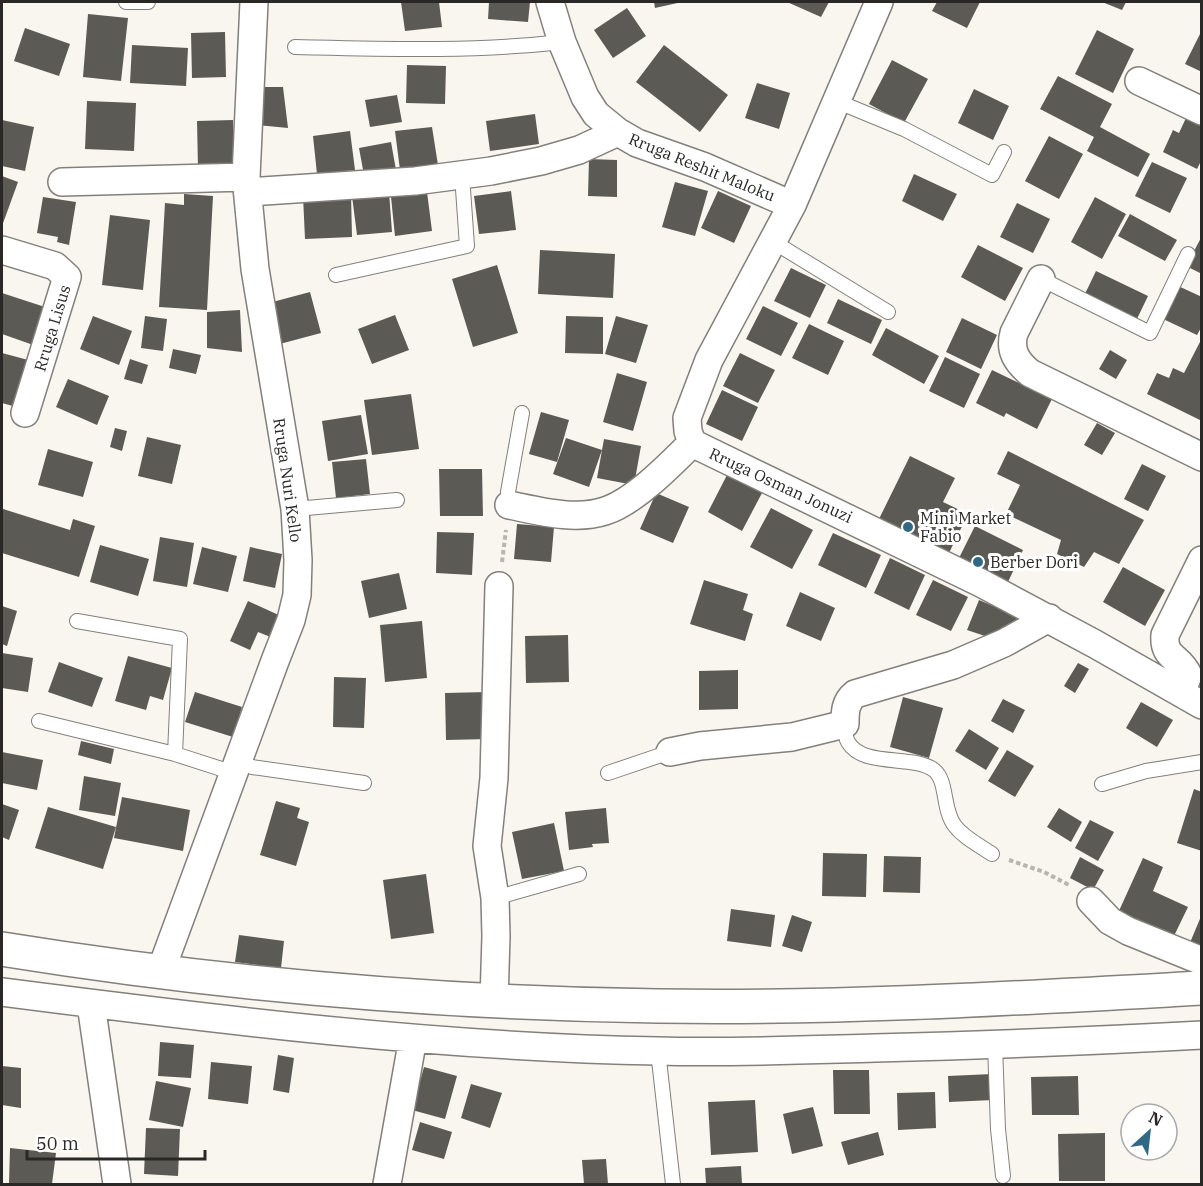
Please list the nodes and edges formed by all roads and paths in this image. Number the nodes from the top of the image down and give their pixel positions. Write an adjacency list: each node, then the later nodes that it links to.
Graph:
1 (148, 2): 5 (lane)
2 (254, 2): 15 (street, Rruga Nuri Kello)
3 (550, 2): 6 (street, Rruga Reshit Maloku)
4 (879, 2): 9 (street, Rruga Osman Jonuzi)
5 (126, 3)
6 (562, 42): 7 (lane); 11 (street, Rruga Reshit Maloku)
7 (295, 47)
8 (1139, 81): 10 (street)
9 (836, 101): 12 (lane); 16 (street, Rruga Osman Jonuzi)
10 (1202, 111)
11 (618, 132): 13 (street); 16 (street, Rruga Reshit Maloku)
12 (1004, 152)
13 (462, 175): 15 (street); 20 (lane)
14 (62, 182): 15 (street)
15 (247, 185): 29 (street, Rruga Nuri Kello)
16 (792, 205): 17 (street, Rruga Osman Jonuzi)
17 (772, 241): 22 (lane); 25 (street, Rruga Osman Jonuzi)
18 (2, 250): 23 (street, Rruga Lisus)
19 (1188, 254): 21 (lane)
20 (336, 275)
21 (1041, 279): 26 (street)
22 (888, 312)
23 (26, 413)
24 (522, 413): 28 (lane)
25 (692, 443): 28 (street); 32 (street, Rruga Osman Jonuzi)
26 (1202, 457)
27 (397, 500): 29 (lane)
28 (509, 506): 31 (path)
29 (295, 509): 40 (street, Rruga Nuri Kello)
30 (1202, 561): 34 (street)
31 (499, 586): 46 (street)
32 (1049, 618): 34 (street, Rruga Osman Jonuzi); 36 (street)
33 (77, 621): 38 (lane)
34 (1191, 699)
35 (39, 721): 38 (lane)
36 (845, 724): 37 (street); 44 (lane)
37 (670, 752): 41 (lane)
38 (175, 754): 40 (lane)
39 (1202, 762): 43 (lane)
40 (236, 768): 42 (lane); 50 (street, Rruga Nuri Kello)
41 (608, 773)
42 (364, 783)
43 (1102, 784)
44 (992, 854): 47 (path)
45 (579, 874): 46 (lane)
46 (495, 898): 53 (street)
47 (1091, 901): 49 (street)
48 (2, 949): 50 (street)
49 (1202, 961)
50 (160, 973): 53 (street)
51 (1202, 988): 53 (street)
52 (2, 992): 54 (street)
53 (494, 1001)
54 (91, 1004): 56 (street); 60 (street)
55 (1202, 1035): 57 (street)
56 (413, 1038): 58 (street); 61 (street)
57 (995, 1045): 58 (street); 59 (lane)
58 (658, 1051): 62 (lane)
59 (1003, 1176)
60 (117, 1185)
61 (387, 1185)
62 (673, 1185)

